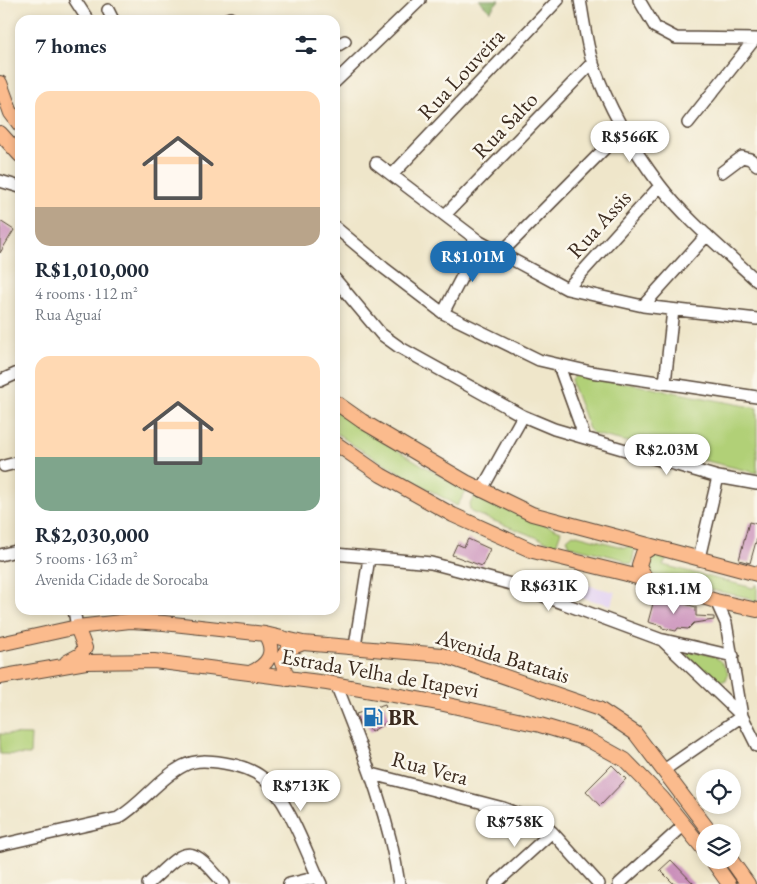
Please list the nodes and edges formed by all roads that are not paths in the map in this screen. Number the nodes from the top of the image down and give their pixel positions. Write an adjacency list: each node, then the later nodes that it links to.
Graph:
1 (75, 0): 6 (street)
2 (420, 0): 9 (street)
3 (558, 0): 19 (street, Rua Louveira)
4 (580, 0): 8 (street)
5 (639, 0): 7 (street)
6 (85, 15)
7 (756, 40): 12 (street)
8 (593, 62): 13 (street); 23 (street, Rua Salto)
9 (340, 77)
10 (0, 83): 11 (main road)
11 (15, 117)
12 (688, 123)
13 (624, 129): 22 (street); 27 (street)
14 (0, 133): 15 (main road)
15 (15, 150)
16 (376, 163): 19 (street)
17 (757, 165): 18 (street)
18 (722, 172)
19 (392, 176): 23 (street)
20 (0, 181): 21 (street)
21 (15, 186)
22 (660, 186): 25 (street); 30 (street, Rua Assis)
23 (445, 215): 26 (street)
24 (340, 231): 33 (street)
25 (707, 235): 28 (street); 31 (street)
26 (480, 242): 27 (street); 33 (street)
27 (501, 253): 30 (street)
28 (757, 281)
29 (340, 284): 41 (street)
30 (567, 288): 31 (street)
31 (643, 306): 32 (street)
32 (673, 310): 34 (street); 38 (street)
33 (443, 313): 35 (street)
34 (757, 319)
35 (559, 366): 38 (street); 42 (street)
36 (15, 374): 37 (street)
37 (0, 381)
38 (665, 383): 39 (street)
39 (757, 397)
40 (340, 405): 48 (main road)
41 (523, 416): 42 (street); 48 (street)
42 (585, 438): 46 (street)
43 (340, 447): 56 (main road)
44 (15, 463): 45 (street)
45 (4, 466)
46 (718, 477): 47 (street); 54 (street)
47 (757, 484)
48 (481, 491): 49 (main road)
49 (652, 547): 54 (main road); 56 (main road)
50 (15, 551): 51 (street)
51 (0, 555)
52 (340, 555): 53 (street)
53 (369, 558): 64 (street); 67 (street)
54 (699, 558): 55 (main road)
55 (757, 574)
56 (646, 580): 57 (main road)
57 (716, 601): 58 (main road); 61 (street)
58 (735, 605): 59 (main road); 61 (street)
59 (757, 610)
60 (75, 615): 62 (street)
61 (726, 623): 68 (street)
62 (77, 627): 63 (main road, Avenida Batatais); 66 (main road, Avenida Batatais); 69 (main road)
63 (265, 634): 65 (main road, Avenida Batatais); 70 (main road)
64 (662, 640): 68 (street); 75 (street)
65 (303, 643): 67 (main road, Avenida Batatais); 72 (main road)
66 (0, 644)
67 (355, 646): 78 (main road, Avenida Batatais)
68 (733, 656): 73 (street)
69 (58, 666): 70 (main road, Estrada Velha de Itapevi); 71 (main road, Estrada Velha de Itapevi)
70 (250, 673): 72 (main road, Estrada Velha de Itapevi)
71 (0, 677)
72 (288, 679): 74 (main road, Estrada Velha de Itapevi)
73 (737, 681): 75 (street); 76 (street)
74 (336, 684): 79 (street); 81 (main road, Estrada Velha de Itapevi)
75 (716, 691): 76 (street)
76 (742, 716): 77 (street); 78 (street)
77 (757, 746)
78 (664, 770): 80 (main road, Avenida Batatais)
79 (372, 774): 82 (street, Rua Vera); 91 (street)
80 (704, 824)
81 (683, 826): 83 (main road, Estrada Velha de Itapevi); 94 (street)
82 (552, 832): 92 (street); 93 (street, Rua Vera)
83 (696, 841)
84 (0, 845): 87 (street)
85 (718, 869): 95 (main road)
86 (737, 869): 96 (main road)
87 (320, 881): 90 (street)
88 (148, 884): 89 (street)
89 (224, 884)
90 (290, 884)
91 (400, 884)
92 (495, 884)
93 (599, 884)
94 (619, 884)
95 (729, 884)
96 (748, 884)

